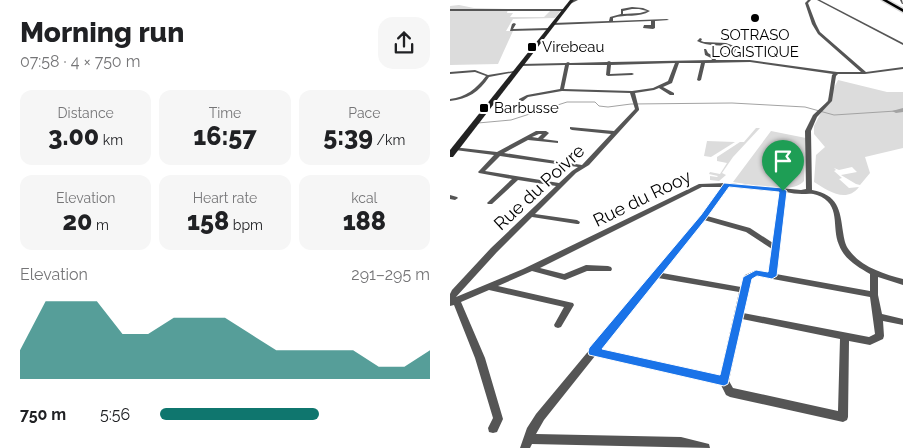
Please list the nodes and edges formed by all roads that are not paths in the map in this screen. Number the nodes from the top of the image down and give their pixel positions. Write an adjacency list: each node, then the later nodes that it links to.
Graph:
1 (577, 0): 6 (street)
2 (810, 0): 33 (street)
3 (818, 0): 21 (street)
4 (884, 0): 10 (main road)
5 (901, 0): 7 (street)
6 (571, 2): 9 (main road)
7 (903, 3)
8 (450, 10): 9 (street)
9 (564, 10): 17 (main road)
10 (903, 11)
11 (622, 14): 11 (street); 14 (street)
12 (653, 20): 13 (street); 14 (street); 16 (street)
13 (668, 20)
14 (611, 22): 17 (street)
15 (514, 24): 17 (street)
16 (653, 26)
17 (551, 27): 28 (main road)
18 (700, 39): 20 (street)
19 (734, 39): 20 (street)
20 (729, 44): 23 (street)
21 (903, 44)
22 (705, 50): 23 (street)
23 (713, 59): 26 (street); 32 (street)
24 (609, 62): 25 (street); 27 (street); 34 (street)
25 (678, 62): 26 (street); 37 (street)
26 (703, 62): 36 (street)
27 (568, 63): 28 (street); 38 (street)
28 (521, 65): 30 (main road)
29 (903, 68): 33 (street)
30 (514, 72): 35 (street); 48 (main road)
31 (450, 73): 35 (street)
32 (837, 73): 33 (street); 54 (street)
33 (865, 73)
34 (632, 74)
35 (488, 76): 41 (street)
36 (699, 80)
37 (660, 87): 39 (street); 40 (street)
38 (562, 90): 39 (street); 42 (street)
39 (632, 92): 44 (street, Rue du Poivre)
40 (672, 94)
41 (450, 100)
42 (521, 100)
43 (572, 128): 44 (street)
44 (616, 133): 50 (street, Rue du Poivre)
45 (527, 138): 46 (street); 46 (street); 49 (street)
46 (539, 140): 47 (street)
47 (556, 142)
48 (453, 151): 49 (street)
49 (500, 153): 50 (street); 51 (street)
50 (581, 166): 52 (street, Rue du Poivre)
51 (516, 178): 52 (street); 56 (street)
52 (561, 185): 57 (street, Rue du Poivre)
53 (727, 185): 55 (street, Rue du Rooy); 58 (street); 61 (street, Rue du Rooy)
54 (809, 190): 55 (street, Rue du Rooy); 63 (street)
55 (783, 191): 60 (street)
56 (490, 203)
57 (530, 214): 59 (street); 70 (street, Rue du Poivre)
58 (704, 217): 60 (street); 64 (street)
59 (578, 222)
60 (776, 248): 65 (street)
61 (531, 268): 62 (street); 67 (street, Rue du Rooy)
62 (608, 269)
63 (874, 273): 66 (street); 69 (street)
64 (657, 275): 68 (street); 76 (street)
65 (772, 276): 68 (street); 69 (street)
66 (903, 282)
67 (489, 287): 70 (street, Rue du Rooy); 74 (street)
68 (744, 290): 71 (street)
69 (874, 295): 72 (street)
70 (452, 302): 78 (street)
71 (739, 315): 75 (street); 77 (street)
72 (878, 317): 73 (street); 75 (street)
73 (903, 322)
74 (558, 325)
75 (845, 336): 77 (street)
76 (593, 352): 77 (street); 79 (street)
77 (724, 381)
78 (493, 428)
79 (526, 443): 80 (street)
80 (705, 448)

